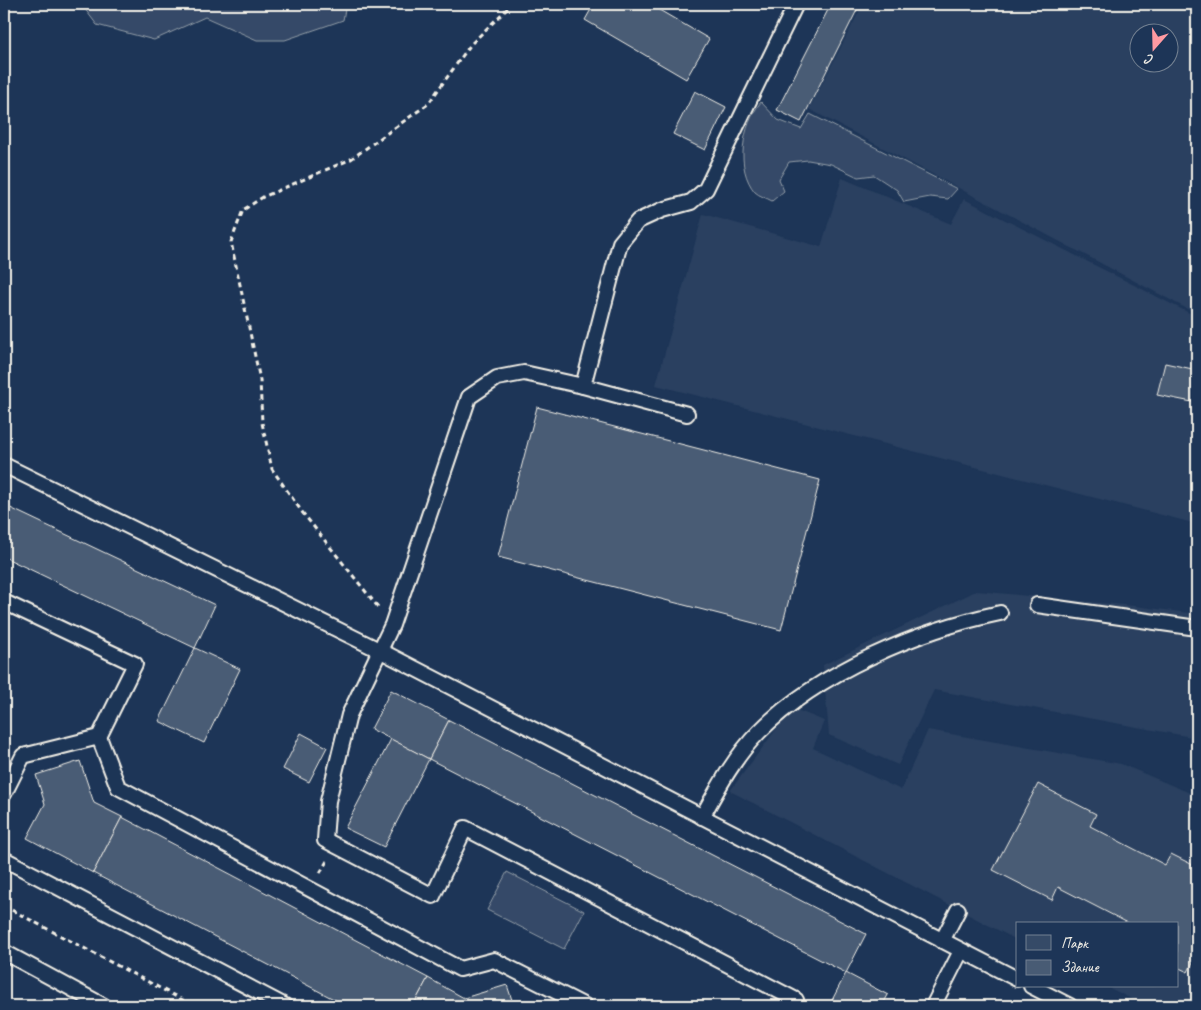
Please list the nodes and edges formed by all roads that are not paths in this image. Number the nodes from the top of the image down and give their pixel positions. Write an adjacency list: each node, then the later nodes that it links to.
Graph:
1 (796, 4): 2 (lane)
2 (583, 386): 3 (lane); 9 (lane)
3 (687, 414)
4 (4, 465): 9 (lane)
5 (4, 602): 10 (lane)
6 (1037, 604): 8 (lane)
7 (1000, 613): 12 (lane)
8 (1197, 628)
9 (381, 652): 12 (lane); 23 (lane)
10 (99, 736): 11 (lane); 22 (lane)
11 (4, 794)
12 (702, 817): 15 (lane)
13 (4, 858): 21 (lane)
14 (958, 910): 15 (lane)
15 (942, 940): 16 (lane)
16 (961, 950): 18 (lane); 24 (lane)
17 (4, 952): 20 (lane)
18 (1016, 978)
19 (1035, 988): 25 (lane)
20 (104, 1006)
21 (285, 1006)
22 (585, 1006)
23 (793, 1006)
24 (934, 1006)
25 (1070, 1006)

